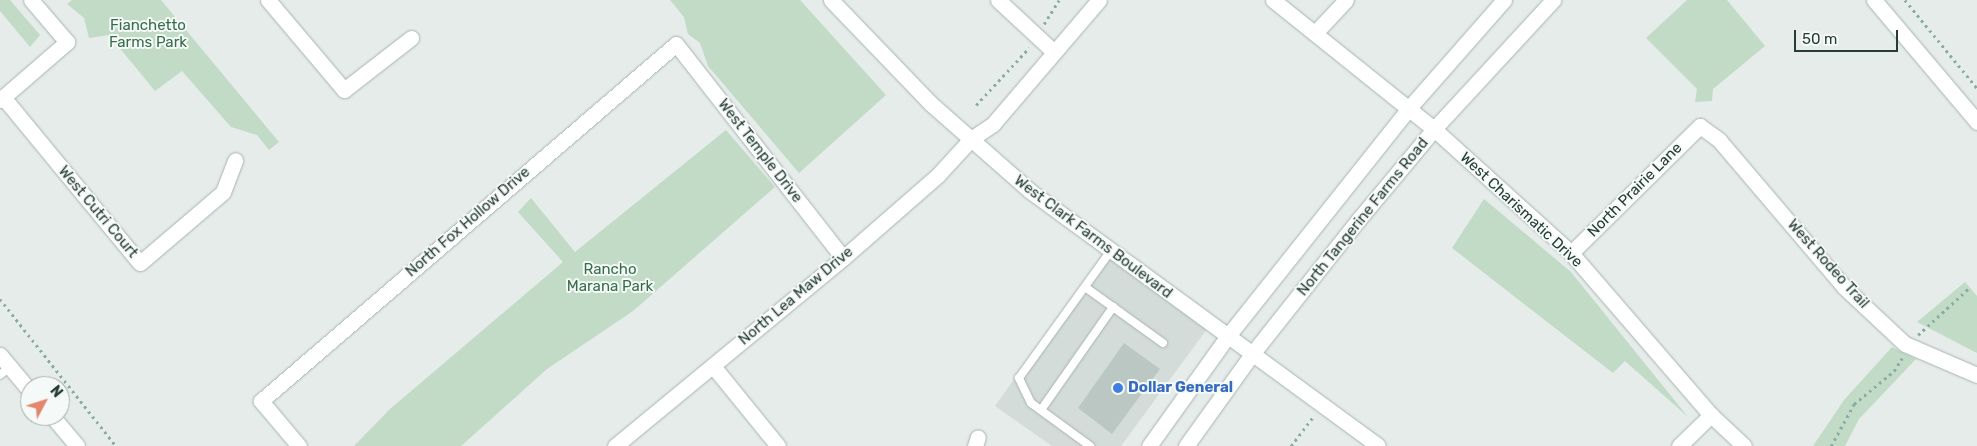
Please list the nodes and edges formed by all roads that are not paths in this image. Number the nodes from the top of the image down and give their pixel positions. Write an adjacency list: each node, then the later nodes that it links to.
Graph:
1 (31, 0): 15 (street)
2 (268, 0): 12 (street)
3 (831, 0): 20 (street, West Clark Farms Boulevard)
4 (998, 0): 14 (street)
5 (1099, 0): 14 (street, North Lea Maw Drive)
6 (1273, 0): 11 (street, West Charismatic Drive)
7 (1346, 0): 11 (street)
8 (1504, 0): 16 (street, North Tangerine Farms Road)
9 (1553, 0): 19 (street, North Tangerine Farms Road)
10 (1874, 0): 17 (street)
11 (1315, 33): 16 (street, West Charismatic Drive)
12 (411, 38)
13 (676, 44): 24 (street, West Temple Drive); 38 (street, North Fox Hollow Drive)
14 (1054, 52): 20 (street, North Lea Maw Drive)
15 (1, 98): 21 (street, West Cutri Court)
16 (1409, 108): 19 (street, West Charismatic Drive); 27 (street, North Tangerine Farms Road)
17 (1977, 122)
18 (1700, 126): 23 (street, North Prairie Lane); 32 (street, West Rodeo Trail)
19 (1434, 129): 23 (street, West Charismatic Drive); 29 (street, North Tangerine Farms Road)
20 (971, 139): 22 (street, West Clark Farms Boulevard); 24 (street, North Lea Maw Drive)
21 (235, 160)
22 (1110, 252): 25 (lane); 27 (street, West Clark Farms Boulevard)
23 (1571, 253): 35 (street, West Charismatic Drive)
24 (843, 258): 31 (street, North Lea Maw Drive)
25 (1085, 286): 26 (lane); 34 (lane)
26 (1113, 307): 28 (lane); 34 (lane)
27 (1227, 337): 29 (street, West Clark Farms Boulevard); 42 (street, North Tangerine Farms Road)
28 (1163, 343)
29 (1252, 354): 43 (street, North Tangerine Farms Road); 44 (street, West Clark Farms Boulevard)
30 (3, 366): 33 (street)
31 (713, 366): 39 (street, North Lea Maw Drive); 40 (street)
32 (1977, 375)
33 (20, 381)
34 (1040, 410): 41 (lane)
35 (1711, 415): 45 (street); 46 (street, West Charismatic Drive)
36 (60, 426): 37 (street)
37 (77, 446)
38 (300, 446)
39 (615, 446)
40 (778, 446)
41 (1090, 446)
42 (1149, 446)
43 (1186, 446)
44 (1378, 446)
45 (1679, 446)
46 (1744, 446)

